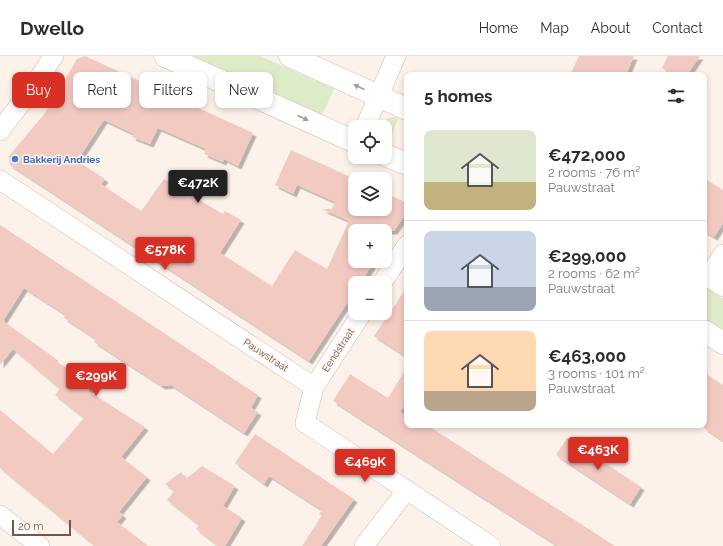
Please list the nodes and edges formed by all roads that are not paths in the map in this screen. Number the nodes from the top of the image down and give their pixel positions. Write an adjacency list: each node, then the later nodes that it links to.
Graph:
1 (54, 56): 8 (street)
2 (165, 56): 9 (street, one-way to 9)
3 (290, 56): 5 (street, one-way to 3)
4 (396, 56): 5 (street)
5 (378, 96): 6 (street); 7 (street)
6 (404, 108)
7 (368, 120)
8 (0, 131)
9 (348, 139)
10 (392, 158): 11 (street)
11 (404, 163)
12 (0, 180): 20 (street, Pauwstraat)
13 (404, 250): 15 (street)
14 (723, 254): 16 (street)
15 (387, 276)
16 (712, 278)
17 (357, 320): 20 (street, Eendstraat)
18 (707, 333): 19 (street)
19 (723, 343)
20 (314, 387): 21 (street)
21 (406, 491): 24 (street); 25 (street)
22 (0, 515): 23 (street)
23 (40, 546)
24 (364, 546)
25 (491, 546)

